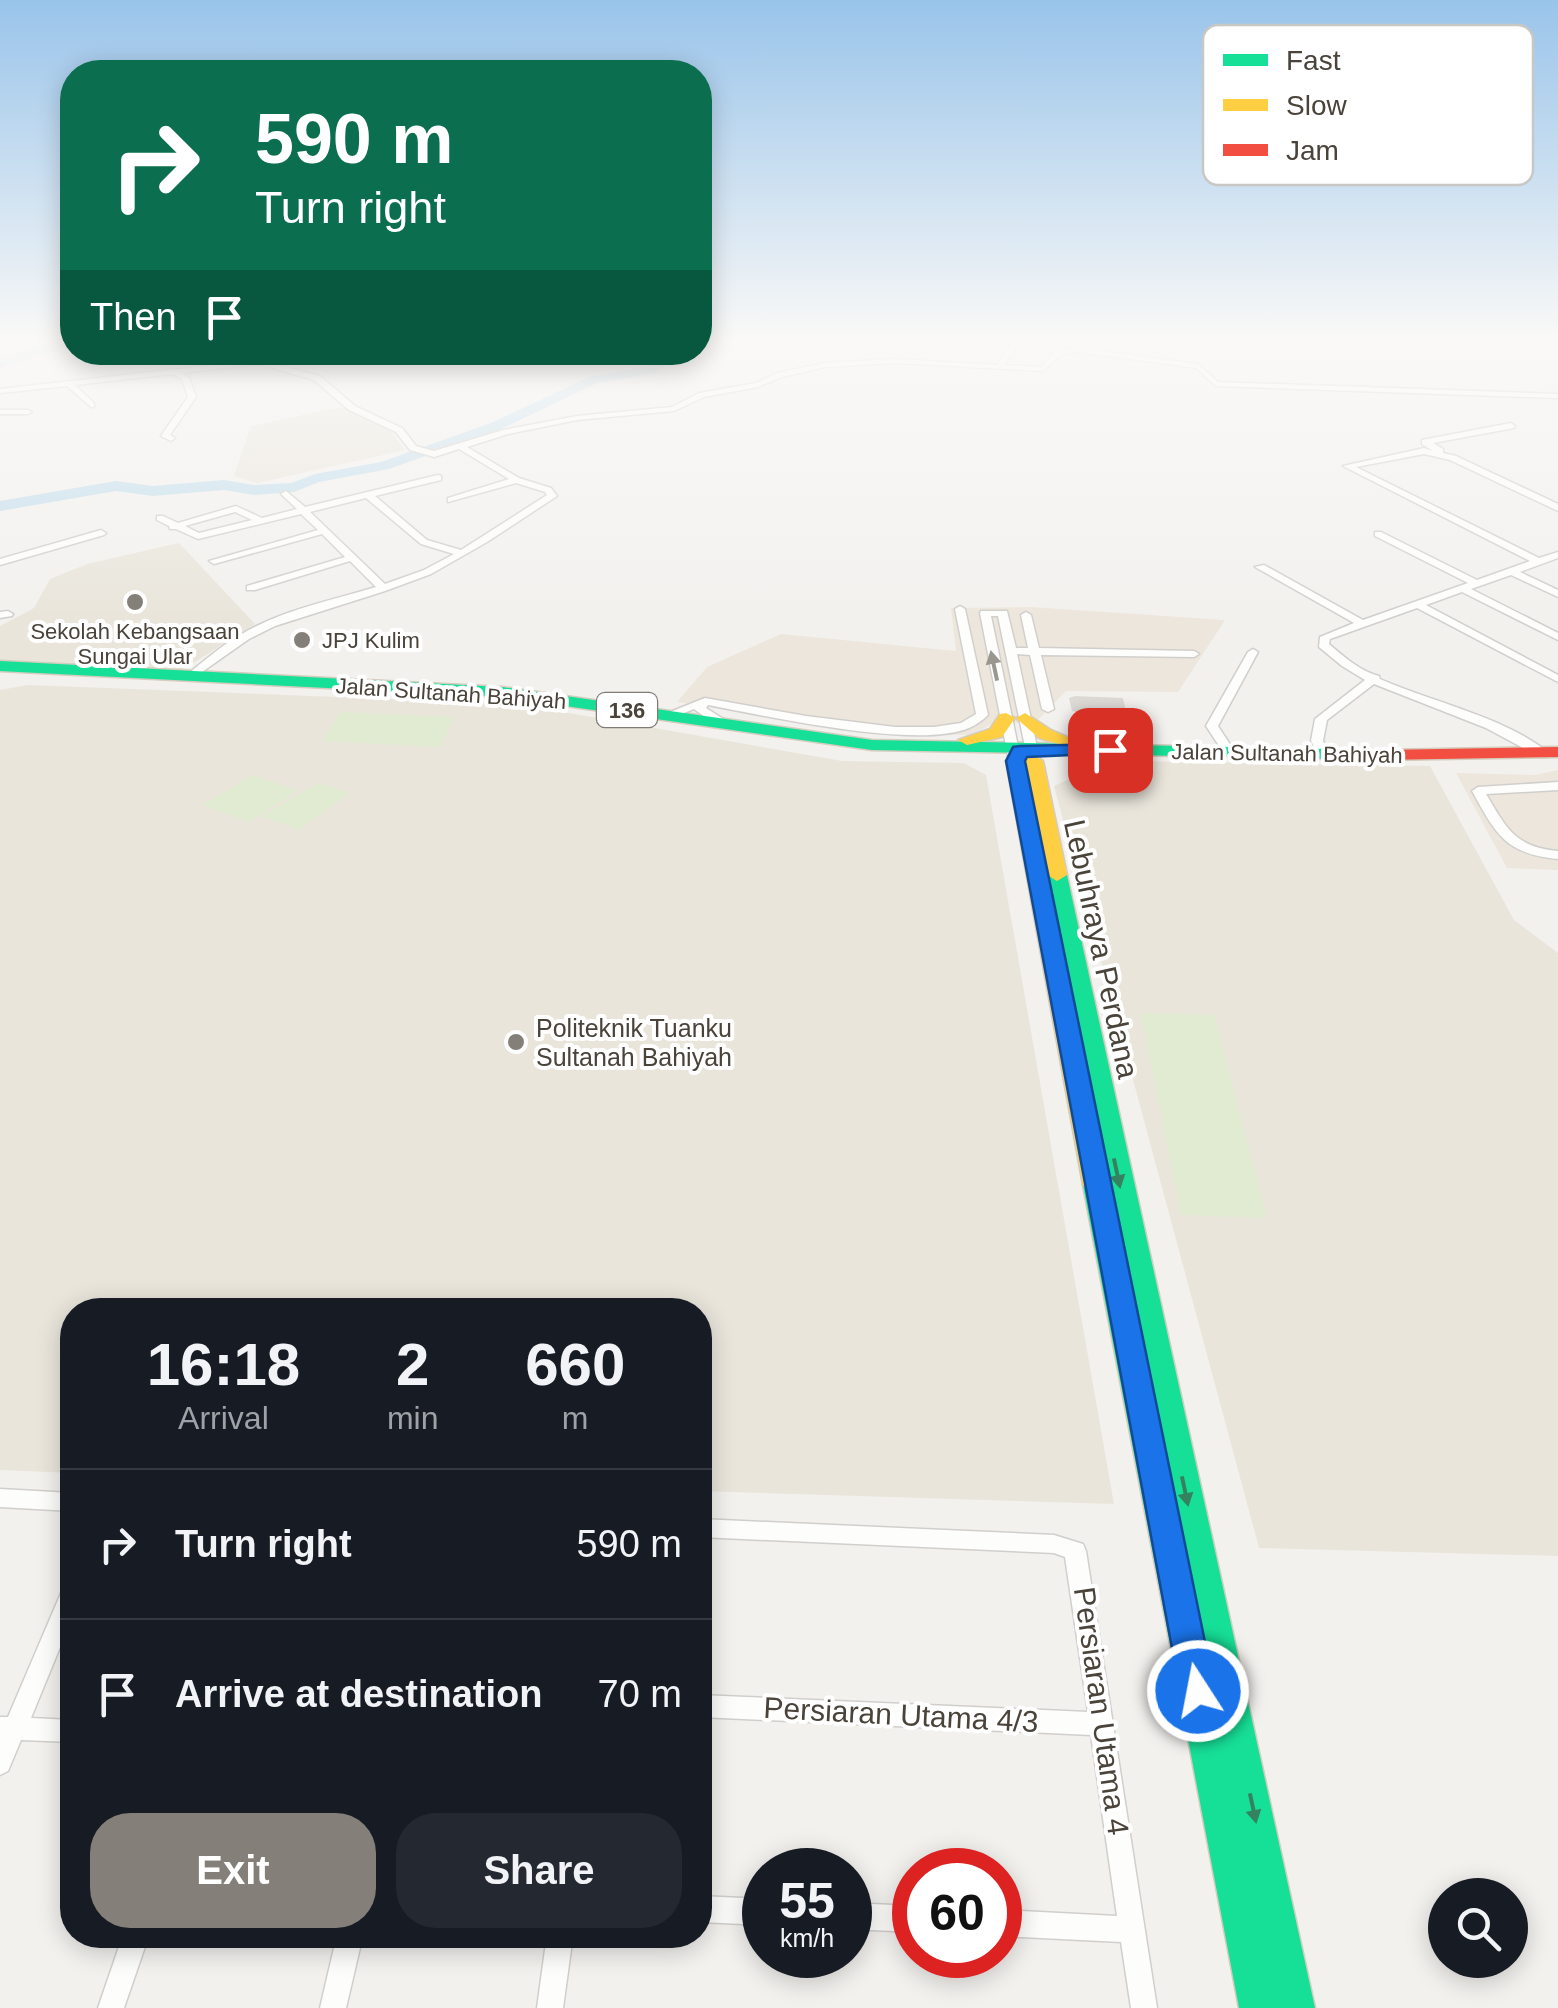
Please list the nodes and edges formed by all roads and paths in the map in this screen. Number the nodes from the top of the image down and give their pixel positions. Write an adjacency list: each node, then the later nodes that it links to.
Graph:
1 (167, 431): 5 (street)
2 (400, 431): 6 (street)
3 (527, 431): 6 (street)
4 (1486, 431): 7 (street)
5 (171, 438)
6 (462, 447): 9 (street)
7 (1452, 458): 15 (street); 28 (street)
8 (438, 478): 11 (street)
9 (516, 480): 12 (street); 23 (street)
10 (286, 494): 16 (street)
11 (367, 494): 16 (street); 23 (street)
12 (464, 496): 13 (street); 14 (street)
13 (452, 500)
14 (482, 504)
15 (1558, 508)
16 (302, 509): 18 (street); 20 (street)
17 (160, 518): 19 (street)
18 (259, 520): 19 (street); 19 (street)
19 (173, 527)
20 (324, 530): 25 (street); 26 (street)
21 (101, 533): 27 (street)
22 (1378, 534): 31 (street)
23 (458, 552): 32 (street)
24 (1558, 555): 28 (street)
25 (352, 558): 32 (street); 33 (street)
26 (214, 561)
27 (0, 562)
28 (1539, 562): 30 (street)
29 (1260, 567): 39 (street)
30 (1511, 571): 31 (street); 35 (street)
31 (1475, 583): 34 (street)
32 (382, 587): 46 (street)
33 (251, 588)
34 (1461, 588): 36 (street); 40 (street)
35 (1558, 594)
36 (1417, 604): 39 (street); 48 (street)
37 (1026, 615): 42 (street)
38 (984, 620): 41 (street); 49 (street); 52 (street, one-way to 38)
39 (1364, 624): 47 (street)
40 (1558, 637)
41 (1010, 651): 42 (street); 52 (street)
42 (1034, 651): 44 (street); 50 (street)
43 (1254, 652): 56 (street)
44 (1194, 654)
45 (0, 666): 46 (main road, Jalan Sultanah Bahiyah / 136)
46 (192, 676): 51 (main road, Jalan Sultanah Bahiyah / 136)
47 (1375, 678): 57 (street); 58 (street)
48 (1558, 679)
49 (705, 701): 51 (street); 53 (street)
50 (1048, 710)
51 (666, 716): 53 (main road, Jalan Sultanah Bahiyah / 136)
52 (1015, 718): 54 (main road); 55 (main road); 59 (street); 59 (street)
53 (724, 725): 54 (main road, Jalan Sultanah Bahiyah / 136)
54 (914, 746): 59 (main road, Jalan Sultanah Bahiyah / 136); 61 (main road)
55 (1110, 750): 56 (main road, Jalan Sultanah Bahiyah / 136); 59 (main road, Jalan Sultanah Bahiyah / 136); 61 (main road)
56 (1229, 752): 57 (main road, Jalan Sultanah Bahiyah / 136)
57 (1323, 752): 58 (main road, Jalan Sultanah Bahiyah / 136)
58 (1551, 753)
59 (1023, 755): 61 (main road, Lebuhraya Perdana)
60 (1558, 786): 62 (street)
61 (1036, 805): 63 (main road, Lebuhraya Perdana); 64 (main road, Lebuhraya Perdana)
62 (1558, 855)
63 (1040, 899): 64 (main road); 85 (main road, Lebuhraya Perdana)
64 (1068, 940): 86 (main road, Lebuhraya Perdana, one-way to 86)
65 (0, 1498): 66 (street)
66 (60, 1501)
67 (712, 1529): 70 (street, Persiaran Utama 4)
68 (60, 1618): 71 (street)
69 (712, 1707): 70 (street, Persiaran Utama 4/3)
70 (1103, 1724): 77 (street, Persiaran Utama 4)
71 (8, 1728): 72 (street); 73 (street)
72 (60, 1730)
73 (0, 1764)
74 (712, 1910): 75 (street)
75 (742, 1911)
76 (1022, 1925): 77 (street)
77 (1133, 1930): 84 (street, Persiaran Utama 4)
78 (132, 1948): 81 (street)
79 (347, 1948): 82 (street)
80 (558, 1948): 83 (street)
81 (111, 2008)
82 (334, 2008)
83 (550, 2008)
84 (1144, 2008)
85 (1259, 2008)
86 (1295, 2008)

